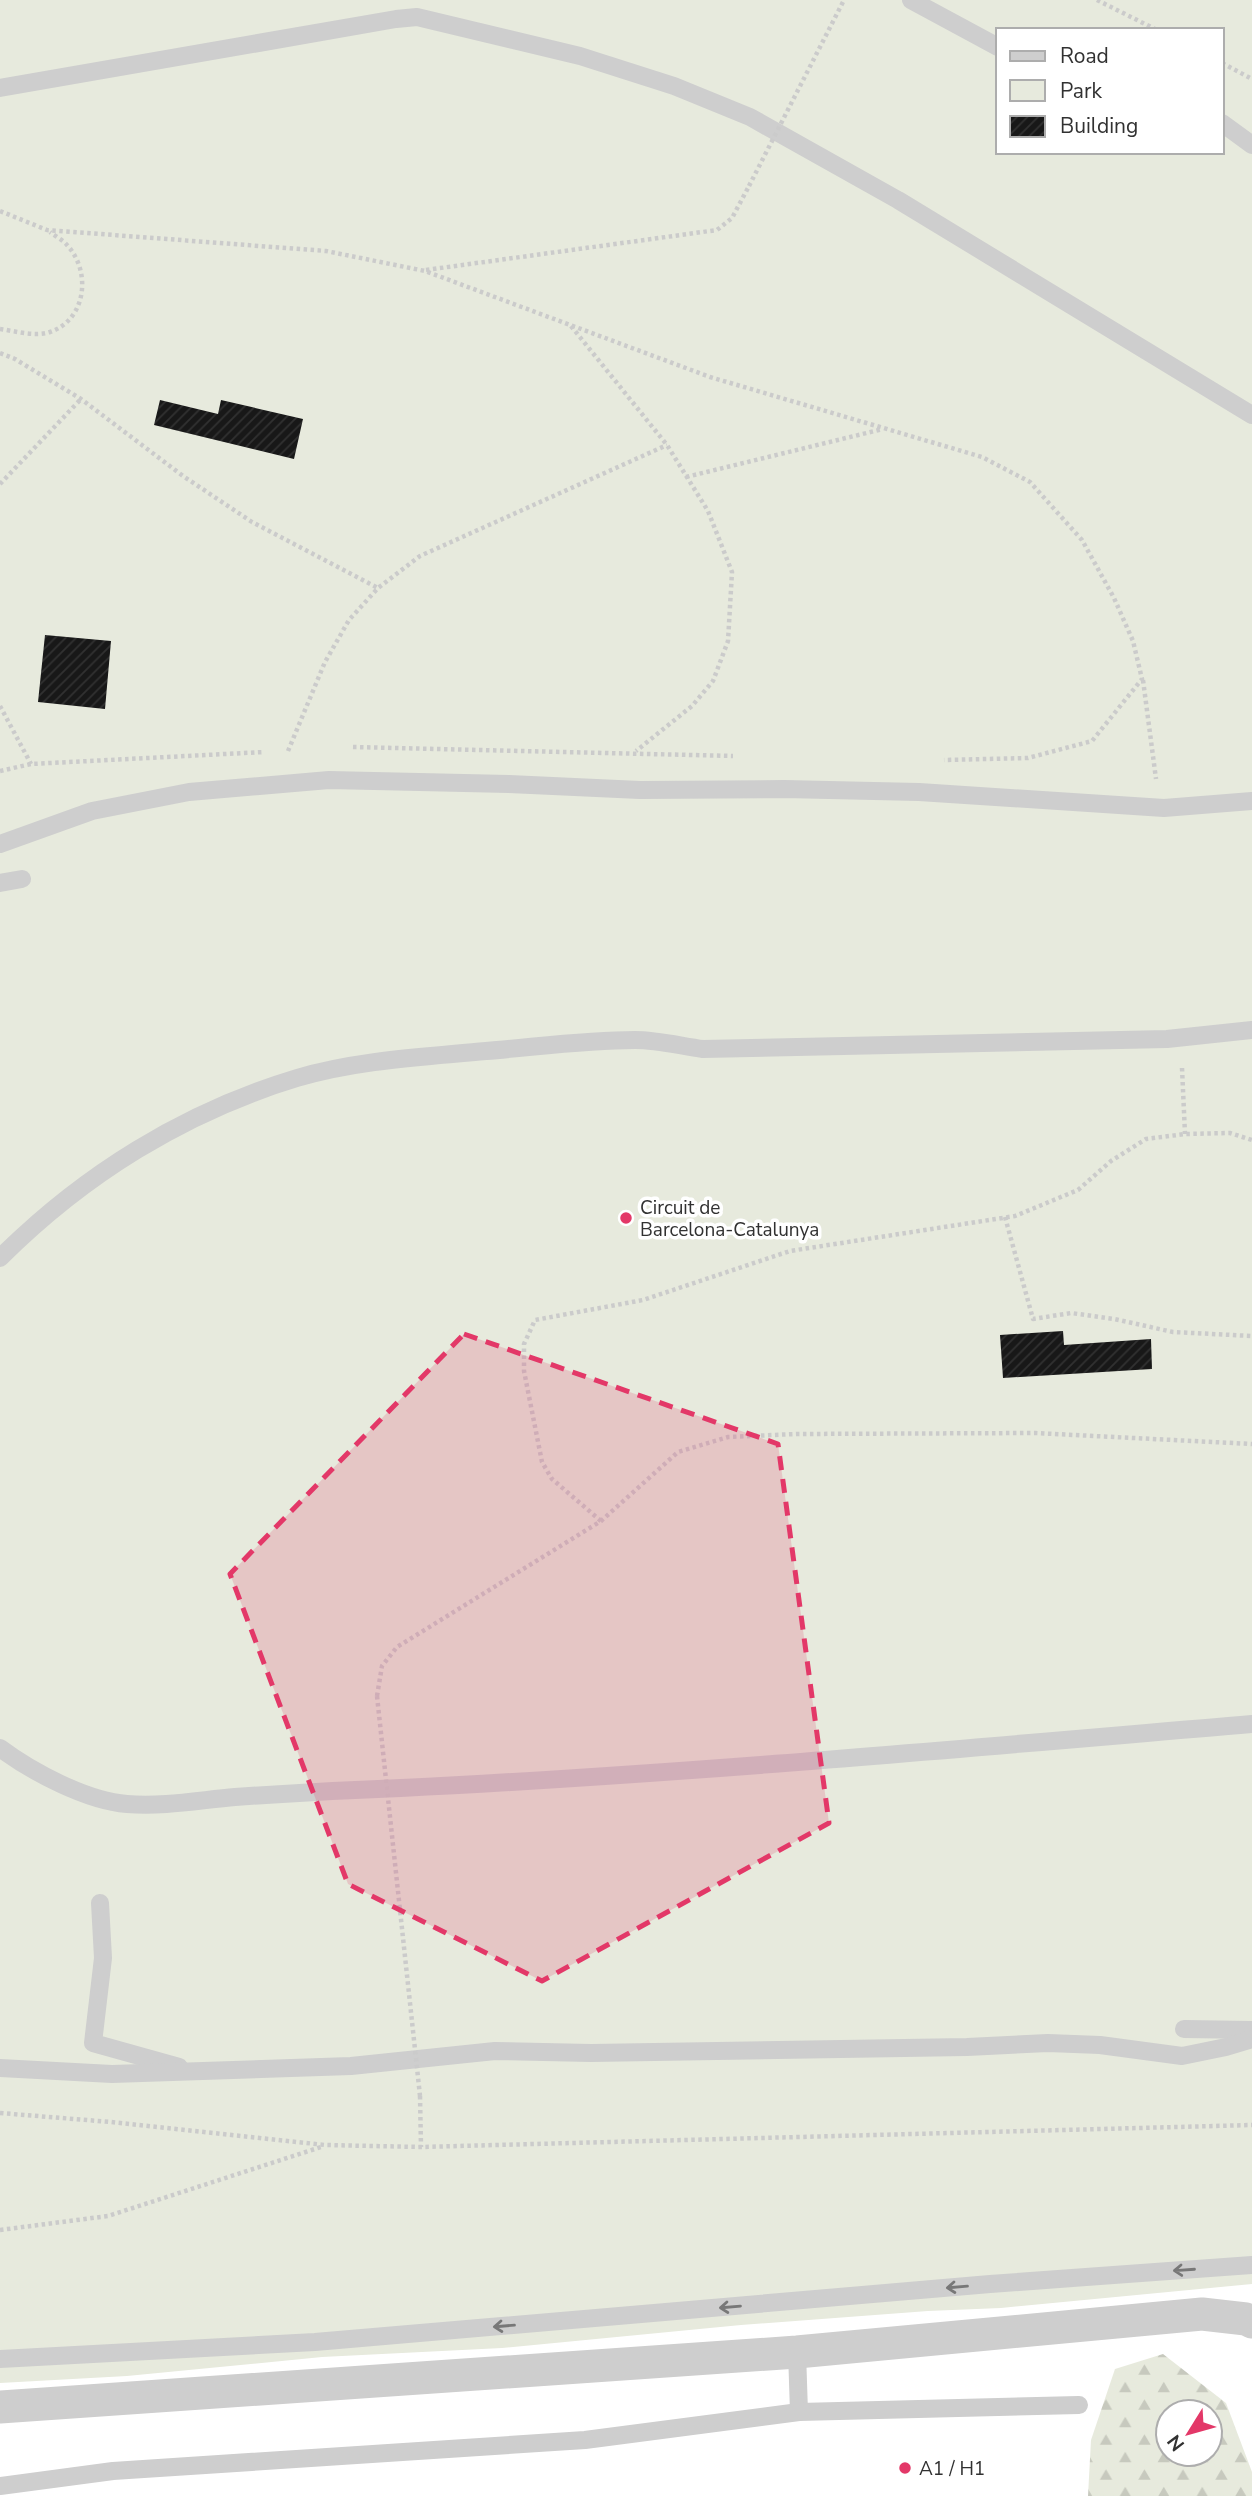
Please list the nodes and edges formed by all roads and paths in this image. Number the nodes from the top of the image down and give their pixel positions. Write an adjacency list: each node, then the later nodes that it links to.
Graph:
1 (844, 0): 13 (path, bridge)
2 (911, 0): 5 (lane)
3 (1097, 0): 4 (path)
4 (1153, 28)
5 (996, 46)
6 (1224, 64): 7 (path)
7 (1252, 79)
8 (0, 88): 18 (lane)
9 (1224, 124): 10 (lane)
10 (1252, 145)
11 (0, 211): 12 (path)
12 (47, 230): 13 (path); 15 (path)
13 (425, 271): 14 (path)
14 (569, 324): 19 (path); 20 (path)
15 (0, 329)
16 (0, 354): 17 (path)
17 (81, 399): 22 (path); 23 (path)
18 (1252, 415)
19 (886, 428): 21 (path); 24 (path)
20 (667, 445): 21 (path); 23 (path)
21 (686, 477): 29 (path)
22 (0, 484)
23 (378, 588): 28 (path)
24 (1142, 679): 31 (path); 34 (path)
25 (0, 706): 32 (path)
26 (351, 747): 29 (path)
27 (301, 750): 28 (path)
28 (288, 751): 32 (path)
29 (635, 752): 30 (path)
30 (741, 756)
31 (939, 761)
32 (31, 764): 33 (path)
33 (0, 771)
34 (1157, 790)
35 (1252, 801): 36 (lane)
36 (0, 844)
37 (22, 879): 38 (lane)
38 (0, 883)
39 (1252, 1030): 44 (lane)
40 (1181, 1059): 41 (path)
41 (1185, 1133): 42 (path); 43 (path)
42 (1252, 1140)
43 (1005, 1217): 45 (path); 47 (path)
44 (0, 1258)
45 (1252, 1336)
46 (1252, 1444): 47 (path)
47 (601, 1521): 59 (path, bridge)
48 (1252, 1724): 49 (lane)
49 (0, 1748)
50 (100, 1903): 55 (lane)
51 (1184, 2029): 52 (lane)
52 (1252, 2030)
53 (1252, 2039): 55 (lane)
54 (0, 2068): 55 (lane)
55 (196, 2071)
56 (0, 2113): 58 (path)
57 (1252, 2125): 59 (path)
58 (325, 2145): 59 (path); 60 (path)
59 (421, 2147)
60 (0, 2230)
61 (1252, 2265): 64 (lane, one-way to 64)
62 (1252, 2322): 63 (street)
63 (797, 2352): 66 (street); 67 (lane)
64 (0, 2359)
65 (1079, 2405): 67 (lane)
66 (0, 2407)
67 (799, 2412): 68 (lane)
68 (0, 2486)

